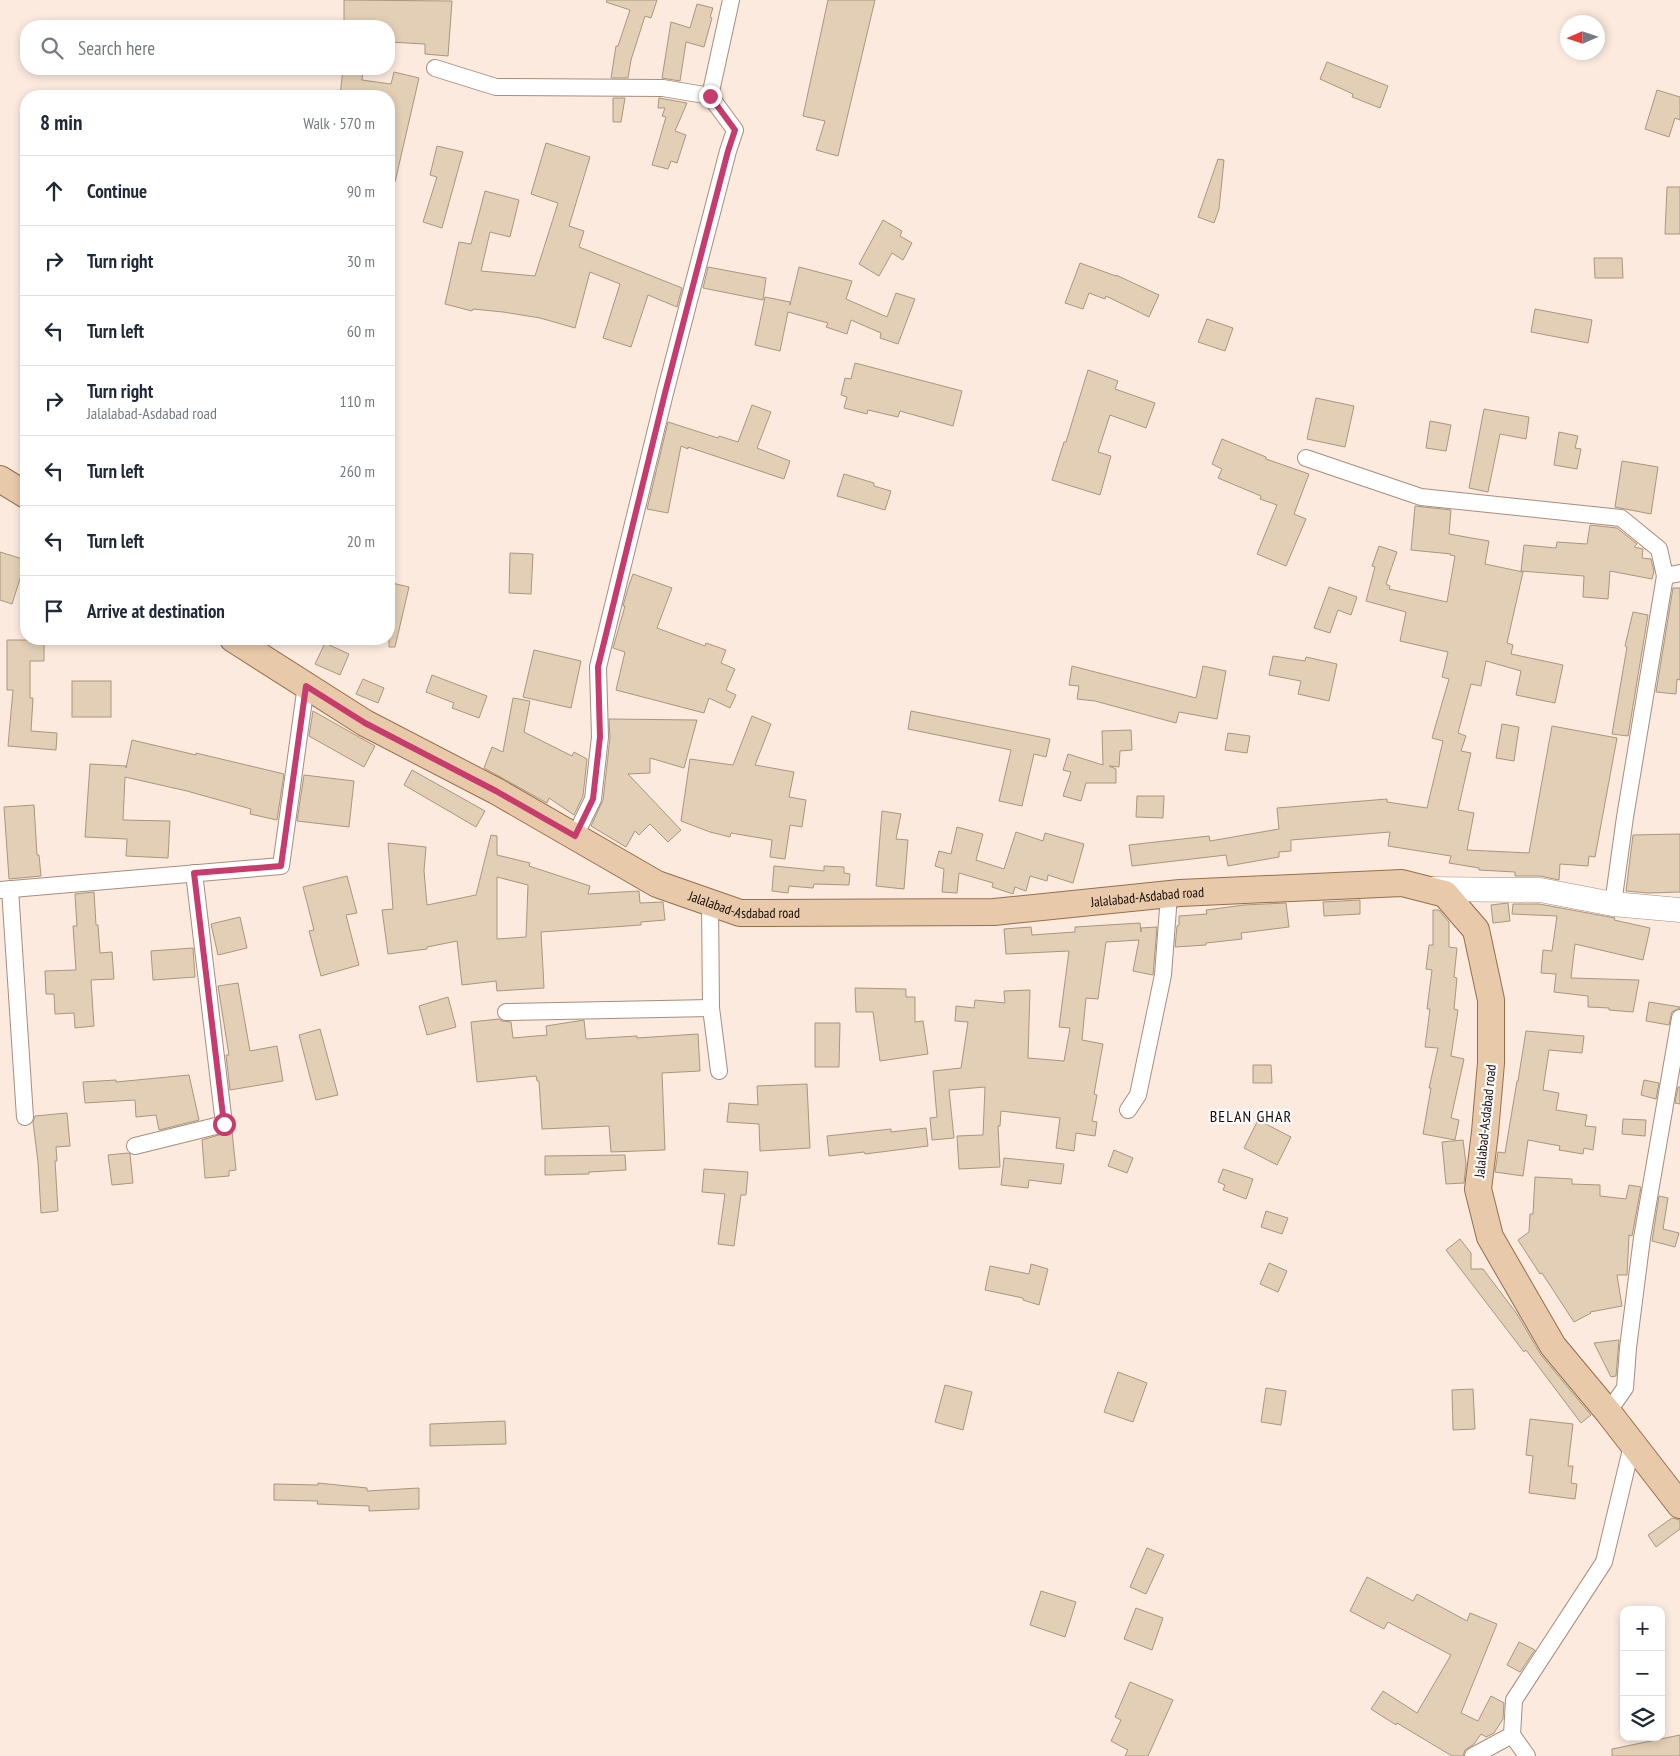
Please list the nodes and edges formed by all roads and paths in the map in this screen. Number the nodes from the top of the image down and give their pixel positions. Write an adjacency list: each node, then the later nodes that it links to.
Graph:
1 (731, 0): 3 (street)
2 (435, 68): 3 (street)
3 (710, 96): 10 (street)
4 (1306, 458): 7 (street)
5 (0, 479): 6 (main road)
6 (20, 491)
7 (1673, 574): 16 (street)
8 (242, 645): 9 (main road, Jalalabad-Asdabad road)
9 (306, 686): 10 (main road, Jalalabad-Asdabad road); 11 (street)
10 (575, 836): 15 (main road, Jalalabad-Asdabad road)
11 (194, 873): 12 (street); 24 (street)
12 (5, 889): 23 (street)
13 (1425, 889): 14 (main road, Jalalabad-Asdabad road); 16 (street); 25 (main road, Jalalabad-Asdabad road)
14 (1169, 894): 15 (main road, Jalalabad-Asdabad road); 22 (street)
15 (710, 903): 18 (street)
16 (1613, 904): 17 (street)
17 (1680, 910)
18 (711, 1008): 19 (street); 21 (street)
19 (506, 1012)
20 (1680, 1018): 25 (street)
21 (719, 1071)
22 (1128, 1110)
23 (25, 1117)
24 (135, 1146)
25 (1608, 1412): 26 (main road, Jalalabad-Asdabad road)
26 (1632, 1445): 27 (main road, Jalalabad-Asdabad road); 28 (street)
27 (1680, 1504)
28 (1512, 1734): 29 (street); 30 (street)
29 (1473, 1756)
30 (1527, 1756)

